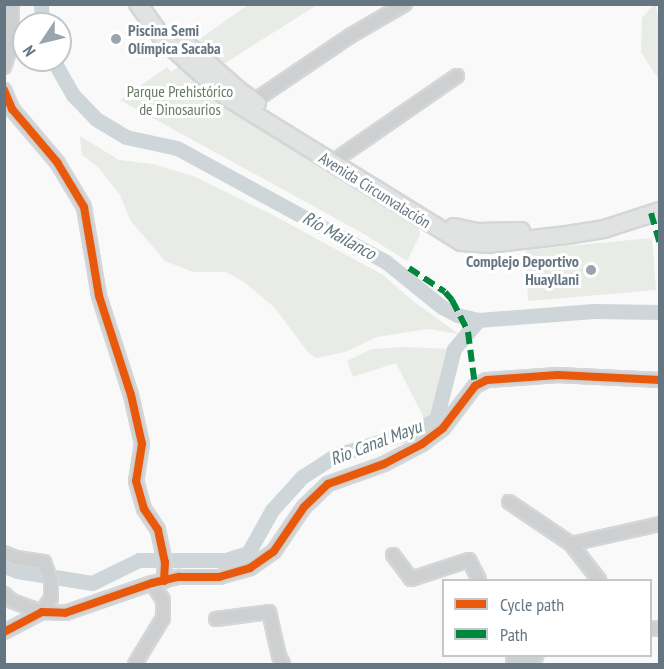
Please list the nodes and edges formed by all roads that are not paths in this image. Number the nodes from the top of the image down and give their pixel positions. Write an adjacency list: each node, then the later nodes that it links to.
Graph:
1 (12, 4): 6 (street)
2 (138, 4): 5 (main road, Avenida Circunvalación)
3 (150, 4): 5 (main road, Avenida Circunvalación)
4 (405, 4): 9 (street)
5 (186, 52): 9 (main road, Avenida Circunvalación)
6 (4, 67)
7 (457, 76): 10 (street)
8 (4, 90): 23 (street)
9 (251, 106): 10 (main road, Avenida Circunvalación); 13 (main road, Avenida Circunvalación)
10 (341, 156): 13 (main road, Avenida Circunvalación)
11 (660, 199): 14 (main road, Avenida Circunvalación)
12 (660, 211): 14 (main road, Avenida Circunvalación)
13 (436, 222): 14 (main road, Avenida Circunvalación)
14 (485, 238)
15 (660, 380): 23 (street)
16 (509, 502): 18 (street)
17 (660, 524): 18 (street)
18 (571, 544): 22 (street)
19 (4, 553): 25 (street)
20 (393, 555): 21 (street)
21 (478, 579)
22 (598, 579)
23 (158, 582): 25 (street); 30 (street)
24 (4, 594): 25 (street)
25 (42, 612): 27 (street)
26 (216, 619): 31 (street)
27 (4, 632)
28 (530, 657): 29 (street)
29 (512, 660)
30 (135, 664)
31 (283, 664)

